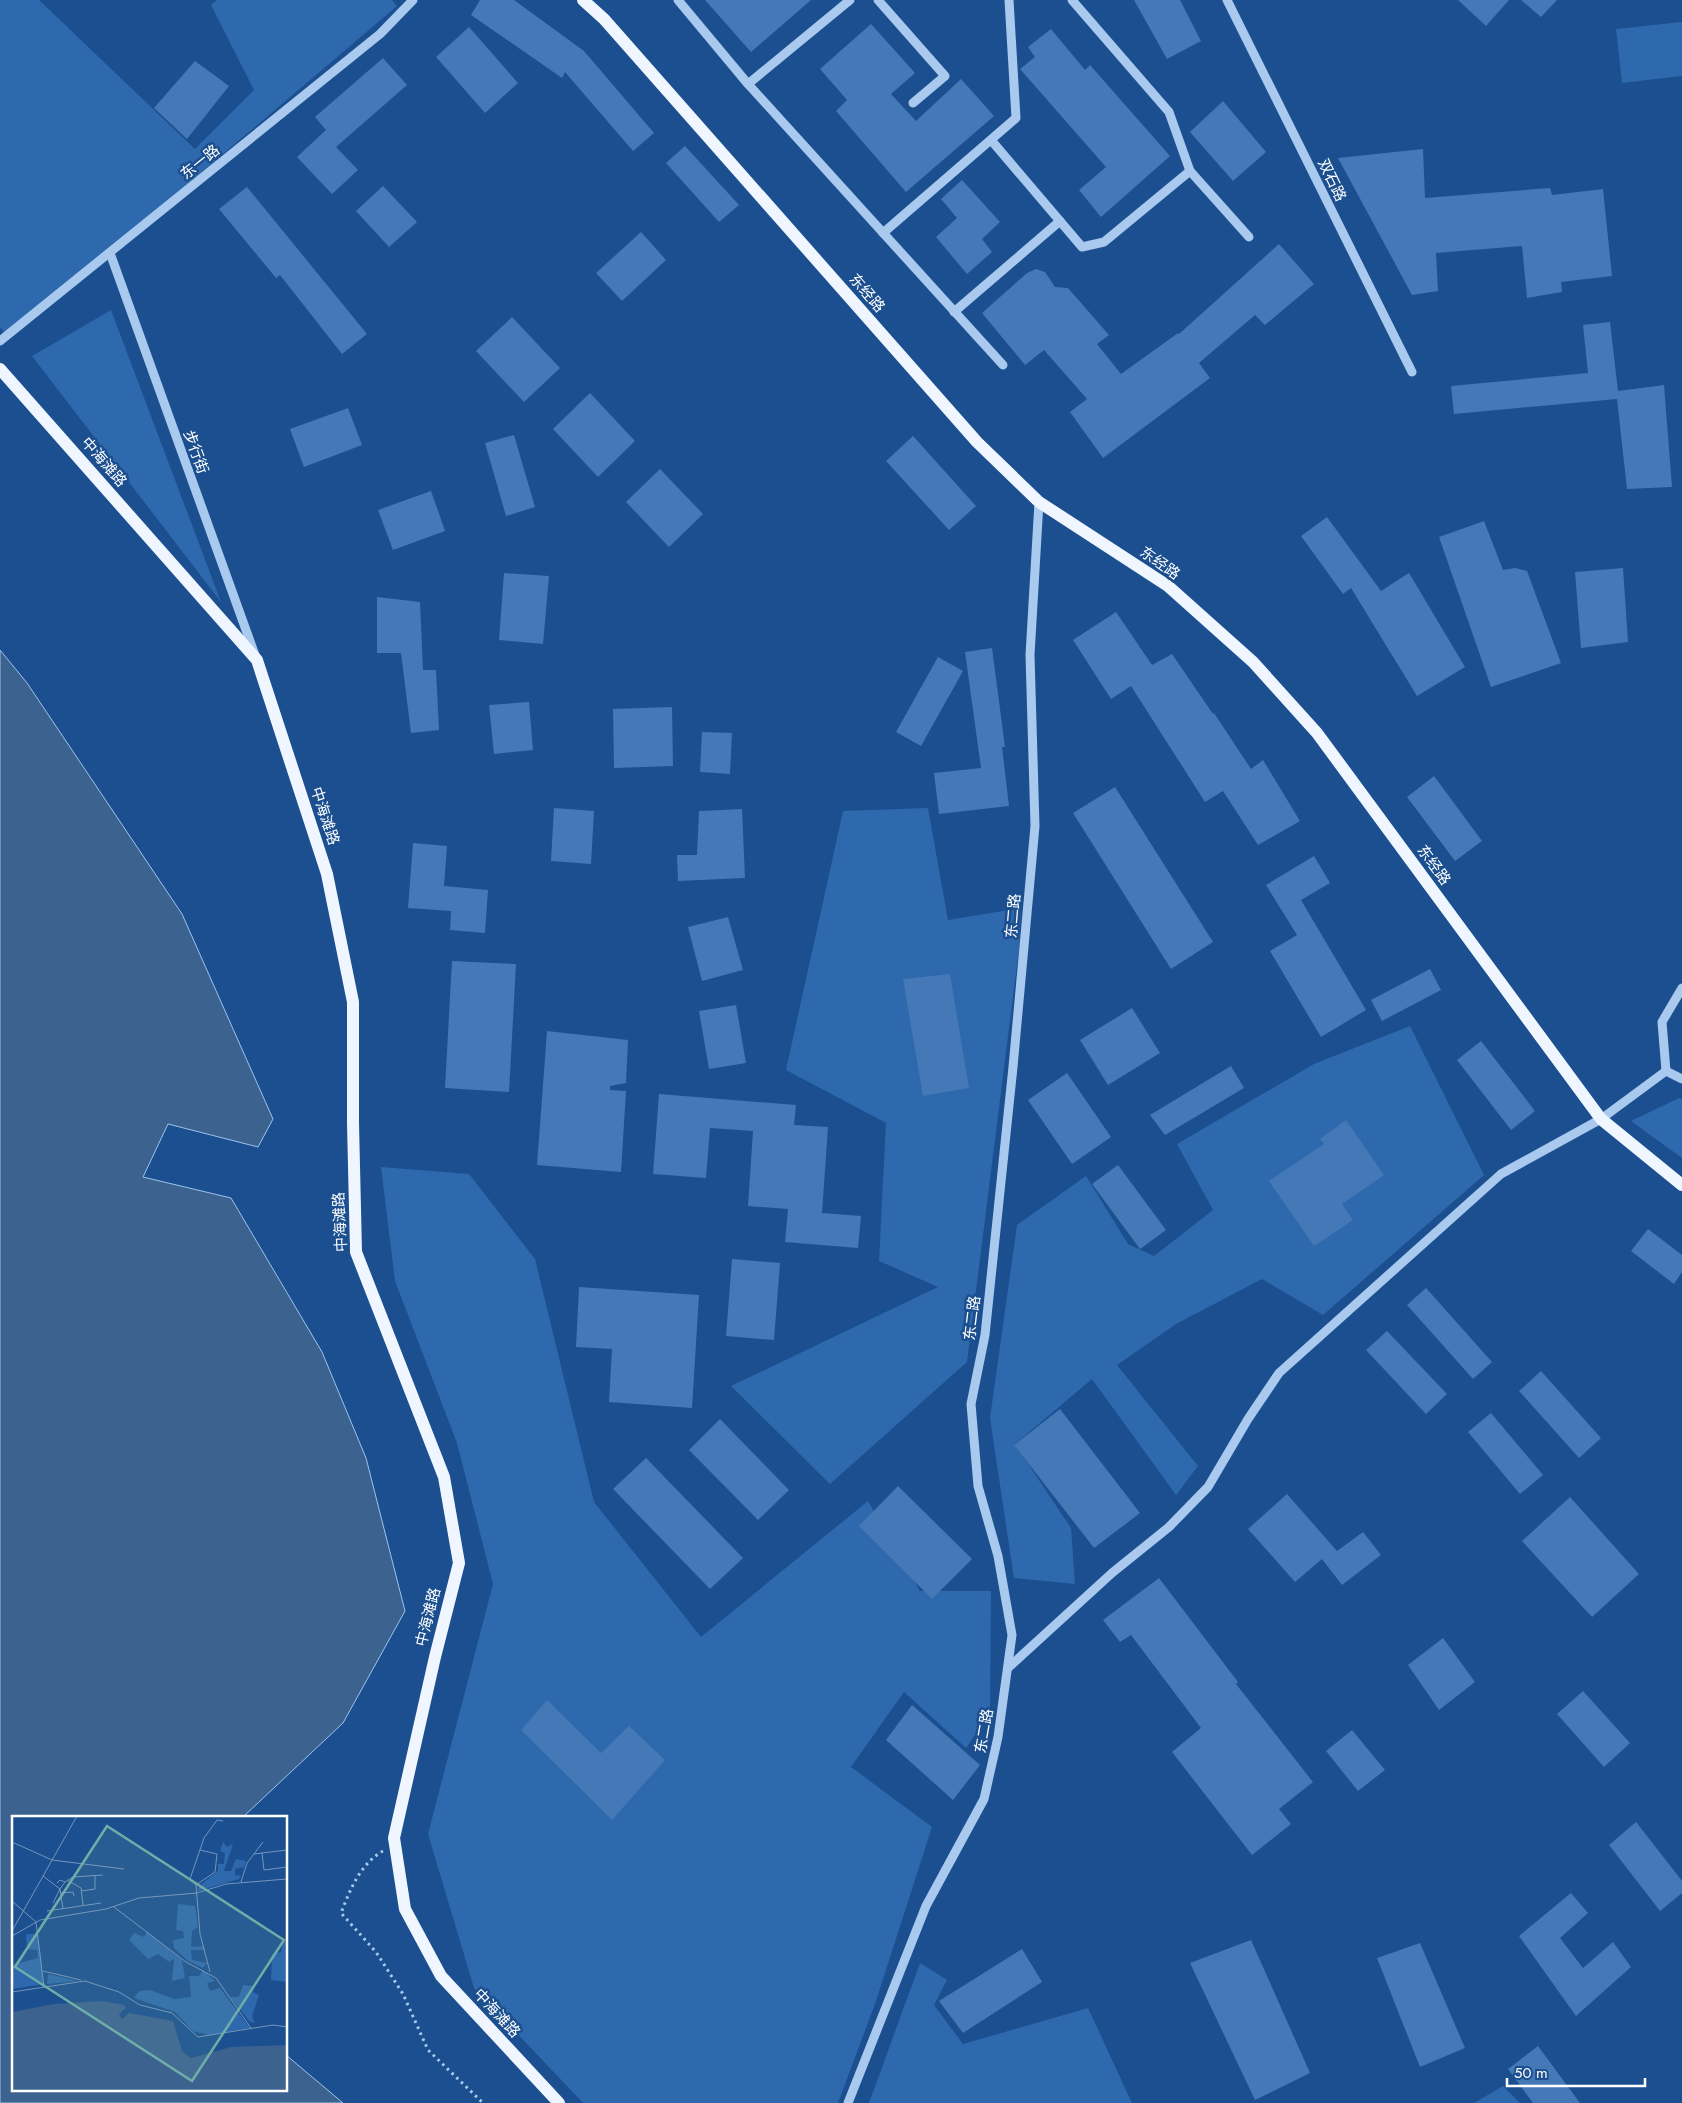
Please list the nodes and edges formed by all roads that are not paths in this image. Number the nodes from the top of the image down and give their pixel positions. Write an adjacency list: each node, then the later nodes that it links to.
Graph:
1 (413, 0): 16 (street, 东一路)
2 (583, 0): 22 (main road, 东经路)
3 (678, 0): 9 (street)
4 (850, 0): 9 (street)
5 (878, 0): 10 (street)
6 (1009, 0): 11 (street)
7 (1072, 0): 12 (street)
8 (1227, 0): 21 (street, 双石路)
9 (748, 84): 14 (street)
10 (913, 104)
11 (991, 140): 13 (street); 14 (street)
12 (1190, 171): 13 (street); 15 (street)
13 (1060, 221): 17 (street)
14 (884, 233): 17 (street)
15 (1249, 237)
16 (110, 253): 18 (street, 东一路); 23 (street, 步行街)
17 (954, 312): 19 (street)
18 (0, 342)
19 (1003, 365)
20 (0, 369): 23 (main road, 中海滩路)
21 (1412, 372)
22 (1039, 502): 27 (main road, 东经路); 29 (street, 东二路)
23 (257, 660): 30 (main road, 中海滩路)
24 (1682, 988): 25 (street)
25 (1666, 1071): 26 (street); 27 (street)
26 (1682, 1079)
27 (1601, 1119): 28 (main road, 东经路); 29 (street)
28 (1682, 1185)
29 (1008, 1668): 31 (street, 东二路)
30 (559, 2103)
31 (848, 2103)

